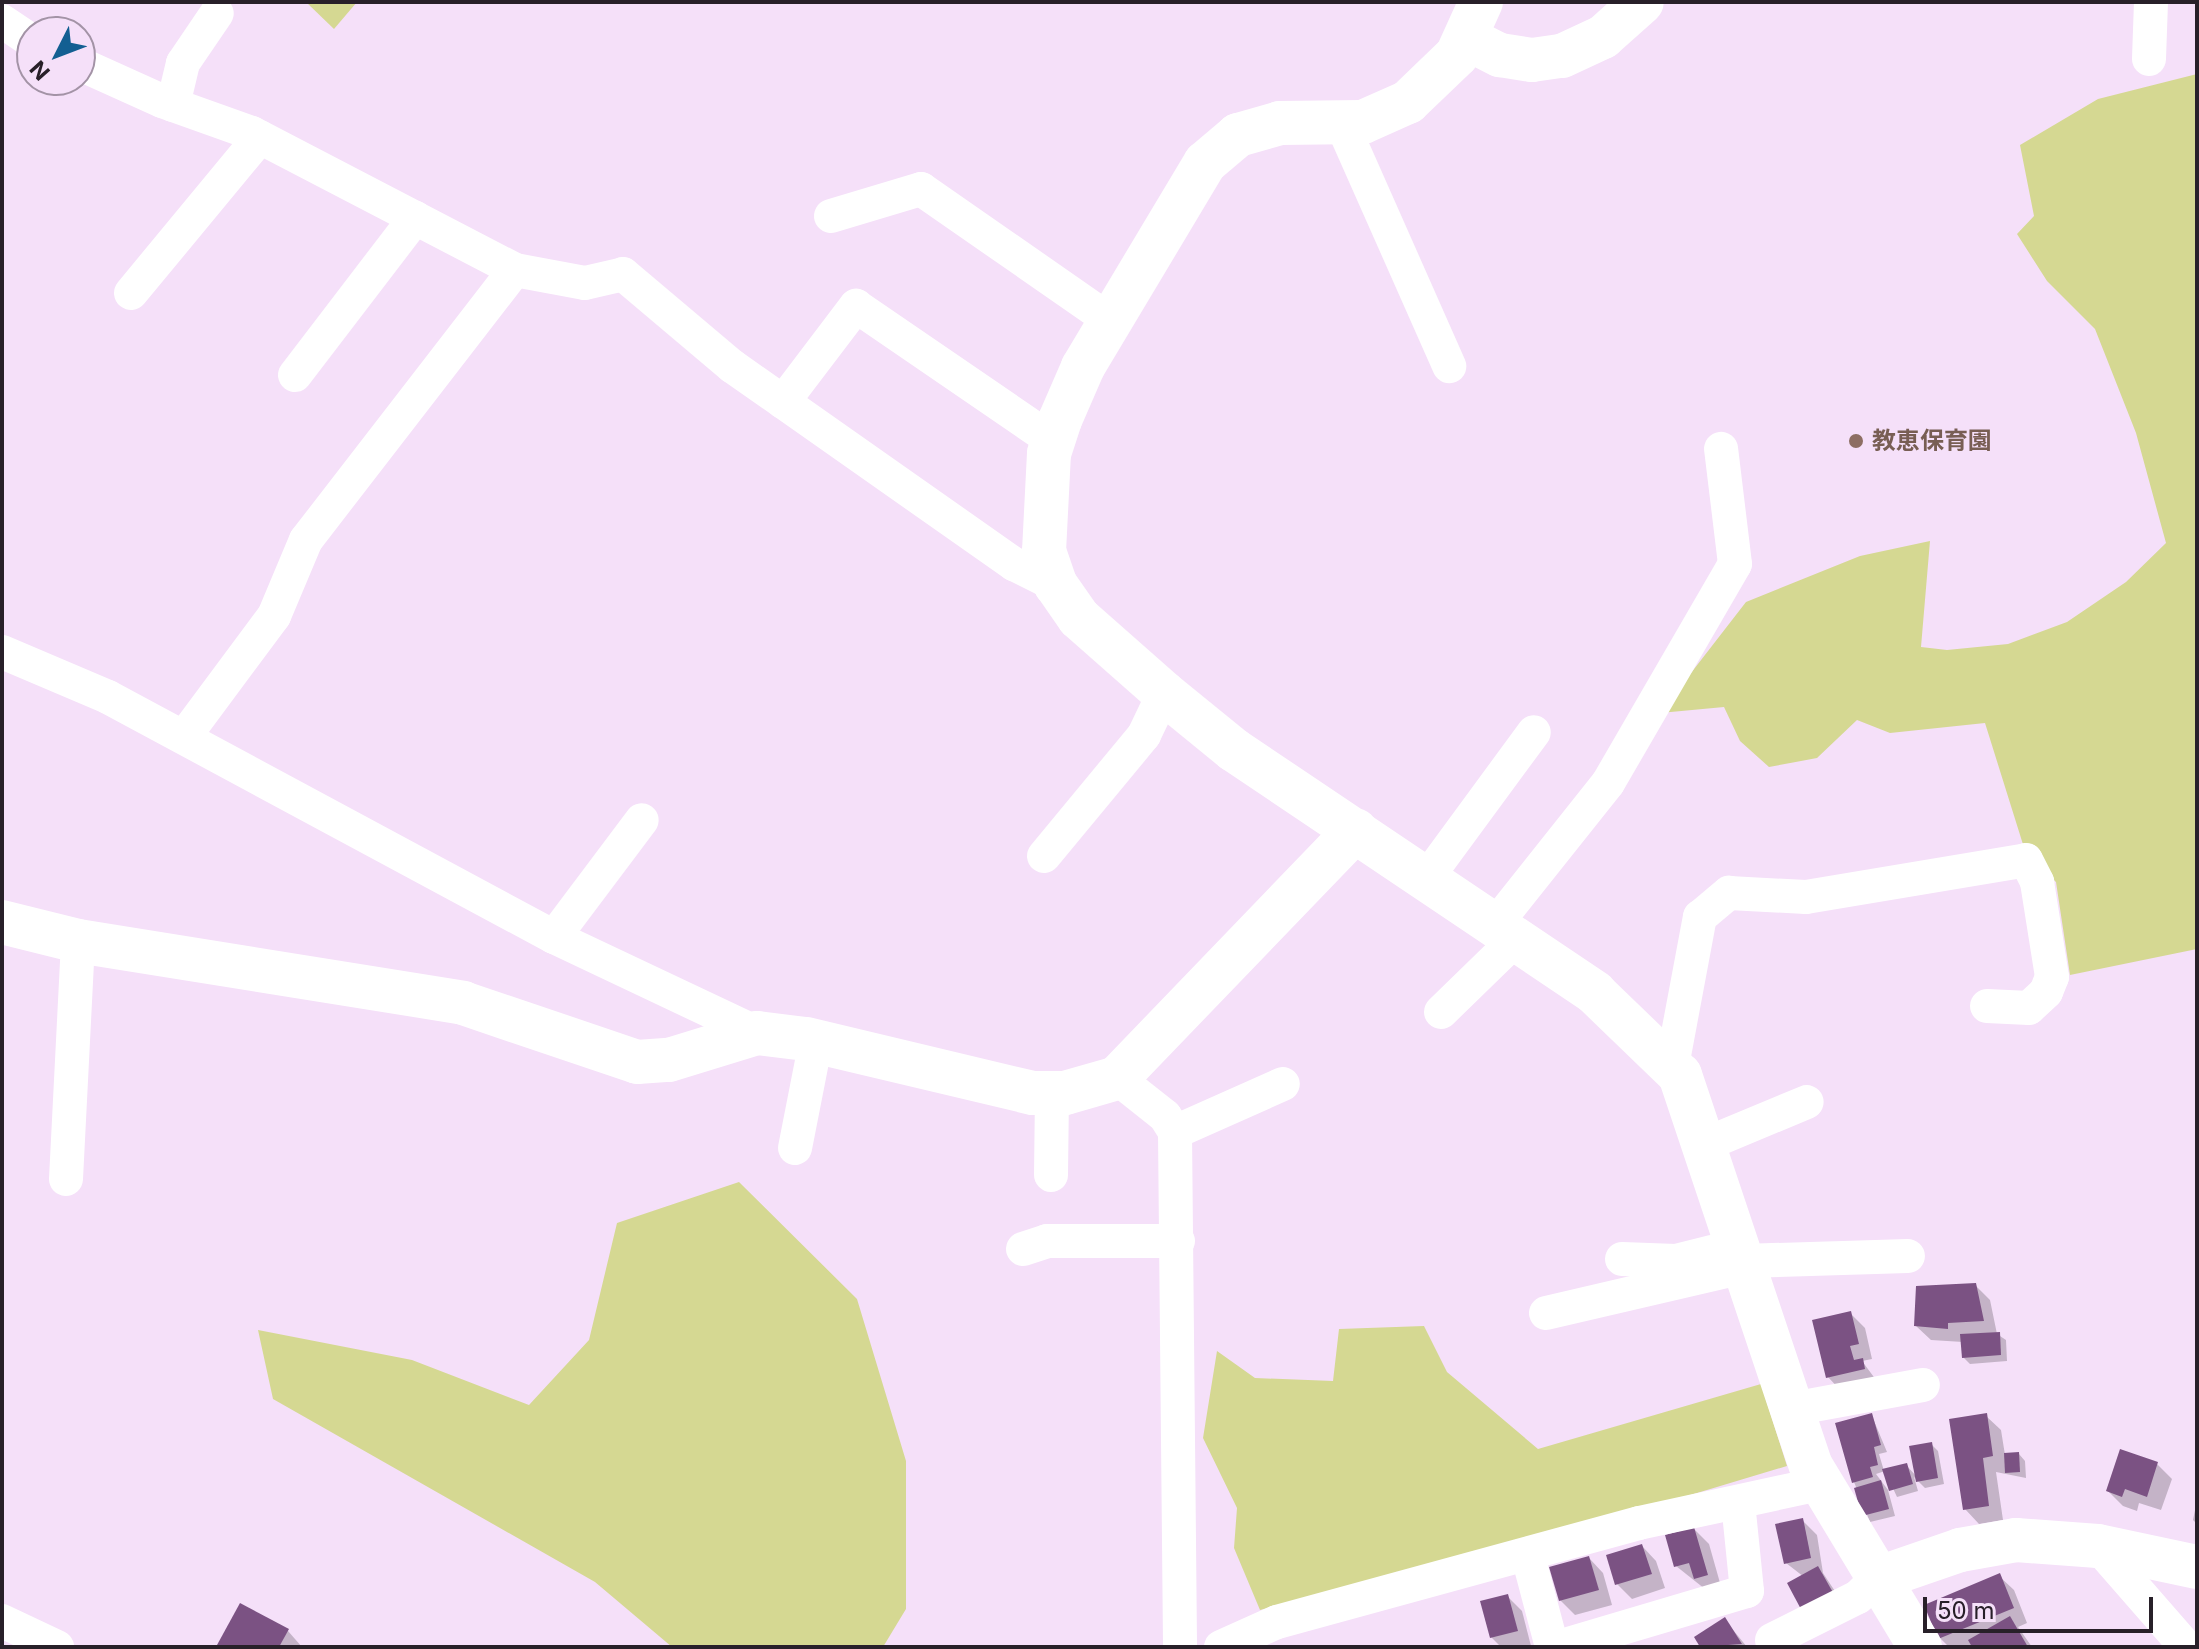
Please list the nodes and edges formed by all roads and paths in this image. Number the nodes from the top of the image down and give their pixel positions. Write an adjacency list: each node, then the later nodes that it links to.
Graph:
1 (1642, 2): 4 (street)
2 (2151, 2): 5 (street)
3 (217, 13): 7 (street)
4 (1474, 20): 8 (street)
5 (2149, 59)
6 (96, 71): 7 (street)
7 (173, 105): 9 (street)
8 (1342, 124): 14 (street); 15 (street)
9 (260, 137): 11 (street); 13 (street)
10 (831, 216): 14 (street)
11 (415, 218): 12 (street); 16 (street)
12 (515, 270): 17 (street); 24 (street)
13 (131, 293)
14 (1111, 321): 18 (street)
15 (1449, 366)
16 (295, 375)
17 (783, 402): 18 (street); 20 (street)
18 (1053, 441): 20 (street)
19 (1721, 449): 30 (street)
20 (1056, 585): 22 (street)
21 (2, 652): 24 (street)
22 (1164, 693): 26 (street); 27 (street)
23 (1534, 732): 28 (street)
24 (184, 737): 31 (street)
25 (642, 820): 31 (street)
26 (1356, 830): 28 (street); 38 (street)
27 (1044, 856)
28 (1426, 879): 30 (street)
29 (2, 922): 32 (street)
30 (1505, 932): 34 (street); 37 (street)
31 (554, 937): 35 (street)
32 (78, 941): 35 (street); 46 (street)
33 (1987, 1006): 37 (street)
34 (1441, 1012)
35 (757, 1033): 36 (street)
36 (816, 1041): 40 (street); 44 (street)
37 (1672, 1066): 43 (street)
38 (1117, 1078): 40 (street); 42 (street)
39 (1283, 1084): 42 (street)
40 (1052, 1093): 45 (street)
41 (1807, 1102): 43 (street)
42 (1175, 1132): 47 (street)
43 (1706, 1144): 50 (street)
44 (795, 1148)
45 (1051, 1175)
46 (66, 1179)
47 (1178, 1241): 48 (street); 64 (street)
48 (1023, 1249)
49 (1908, 1256): 50 (street)
50 (1741, 1258): 51 (street); 52 (street); 54 (street)
51 (1622, 1259)
52 (1546, 1313)
53 (1923, 1385): 54 (street)
54 (1792, 1409): 55 (street)
55 (1820, 1484): 56 (street); 60 (street)
56 (1738, 1502): 58 (street); 66 (street)
57 (2098, 1546): 59 (street); 60 (street); 68 (street)
58 (1528, 1556): 65 (street); 66 (street)
59 (2197, 1567)
60 (1876, 1579): 62 (street); 67 (street)
61 (2, 1621): 63 (street)
62 (1772, 1640)
63 (57, 1647)
64 (1180, 1647)
65 (1221, 1647)
66 (1555, 1647)
67 (1920, 1647)
68 (2186, 1647)

